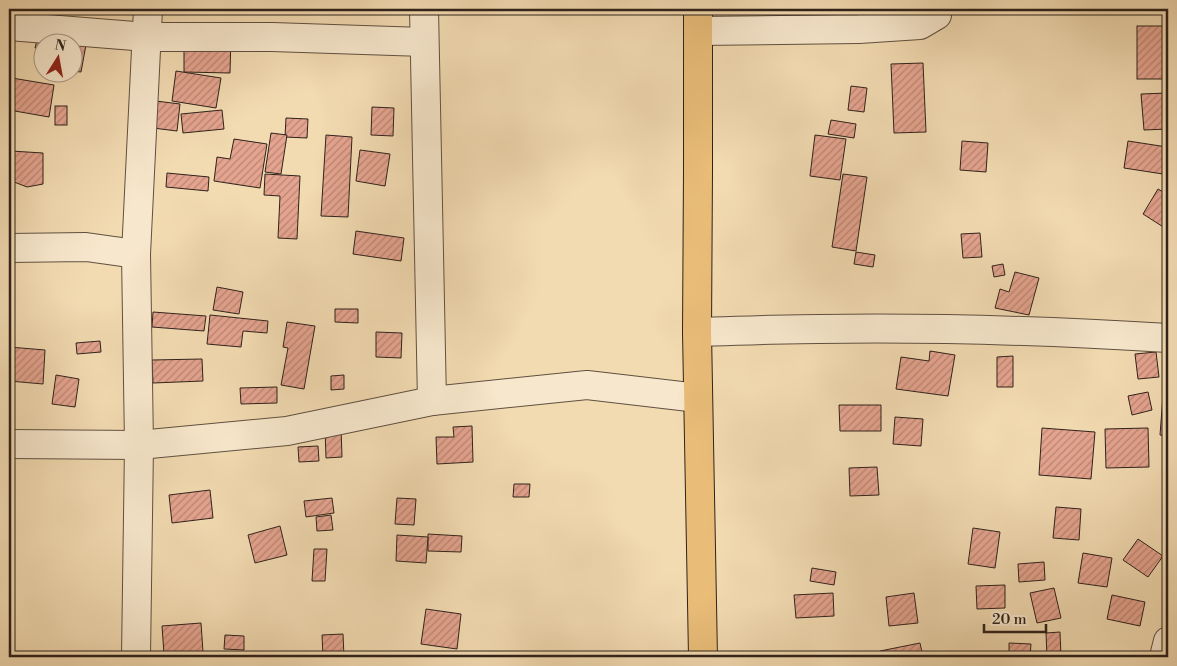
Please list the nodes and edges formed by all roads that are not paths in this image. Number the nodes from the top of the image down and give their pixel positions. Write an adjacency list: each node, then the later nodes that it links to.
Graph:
1 (148, 9): 6 (street)
2 (424, 9): 7 (street)
3 (937, 15): 4 (street)
4 (698, 20): 10 (main road)
5 (9, 26): 6 (street)
6 (147, 37): 7 (street); 9 (street)
7 (424, 42): 13 (street)
8 (9, 248): 9 (street)
9 (136, 254): 15 (street)
10 (697, 332): 11 (street); 12 (main road)
11 (1168, 338)
12 (698, 398): 13 (street); 18 (main road)
13 (432, 401): 15 (street)
14 (9, 444): 15 (street)
15 (139, 445): 17 (street)
16 (1168, 641): 19 (street)
17 (136, 657)
18 (703, 657)
19 (1164, 657)

